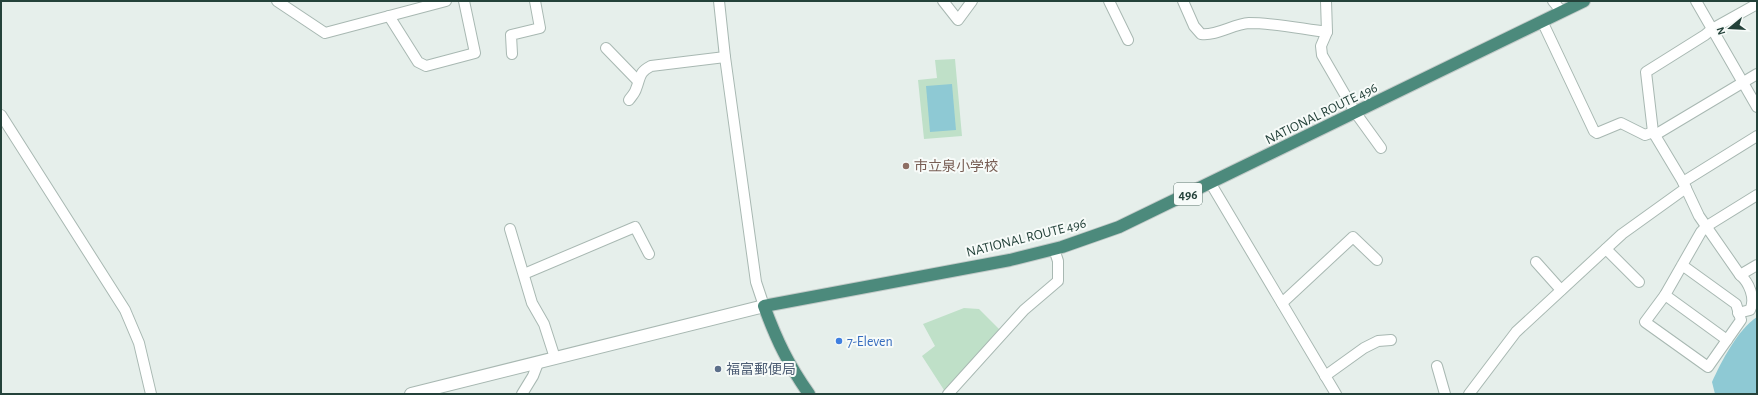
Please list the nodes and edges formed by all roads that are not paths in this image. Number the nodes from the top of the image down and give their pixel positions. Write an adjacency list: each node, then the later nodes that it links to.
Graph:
1 (277, 1): 17 (street)
2 (446, 1): 14 (street)
3 (464, 1): 17 (street)
4 (535, 1): 23 (street)
5 (719, 1): 24 (street)
6 (943, 1): 7 (street)
7 (972, 1)
8 (1109, 1): 21 (street)
9 (1183, 1): 20 (street)
10 (1326, 1): 20 (street)
11 (1554, 1): 16 (street)
12 (1584, 1): 16 (highway, NATIONAL ROUTE 496 / 496)
13 (1696, 1): 19 (street)
14 (421, 4): 17 (street)
15 (1757, 4): 19 (street)
16 (1562, 12): 18 (highway, NATIONAL ROUTE 496 / 496)
17 (389, 16)
18 (1542, 21): 30 (highway, NATIONAL ROUTE 496 / 496); 32 (street)
19 (1712, 29): 27 (street); 32 (street)
20 (1327, 32): 30 (street)
21 (1128, 40)
22 (606, 48): 26 (street)
23 (512, 54)
24 (725, 58): 26 (street); 53 (street)
25 (1757, 74): 27 (street)
26 (638, 81): 28 (street)
27 (1743, 83): 29 (street); 32 (street)
28 (629, 100)
29 (1757, 107)
30 (1355, 112): 34 (street); 35 (highway, NATIONAL ROUTE 496 / 496)
31 (1, 115): 61 (street)
32 (1654, 133): 36 (street)
33 (1757, 136): 36 (street)
34 (1381, 148)
35 (1211, 184): 40 (highway, NATIONAL ROUTE 496 / 496); 52 (street)
36 (1684, 185): 38 (street); 41 (street)
37 (1757, 195): 38 (street)
38 (1707, 226): 46 (street); 48 (street)
39 (510, 229): 47 (street)
40 (1054, 249): 53 (highway, NATIONAL ROUTE 496 / 496); 65 (street)
41 (1606, 249): 49 (street); 50 (street)
42 (649, 254): 47 (street)
43 (1377, 260): 52 (street)
44 (1536, 262): 50 (street)
45 (1757, 264): 48 (street)
46 (1682, 265): 51 (street); 54 (street)
47 (524, 274): 57 (street)
48 (1740, 275): 54 (street)
49 (1639, 282)
50 (1561, 290): 68 (street)
51 (1665, 295): 56 (street); 56 (street)
52 (1282, 303): 60 (street)
53 (764, 306): 57 (street); 64 (highway)
54 (1738, 313): 56 (street)
55 (1391, 340): 60 (street)
56 (1727, 340)
57 (555, 358): 58 (street)
58 (538, 363): 62 (street); 63 (street)
59 (1438, 366): 67 (street)
60 (1325, 376): 66 (street)
61 (151, 394)
62 (411, 394)
63 (522, 394)
64 (809, 394)
65 (948, 394)
66 (1336, 394)
67 (1445, 394)
68 (1469, 394)

